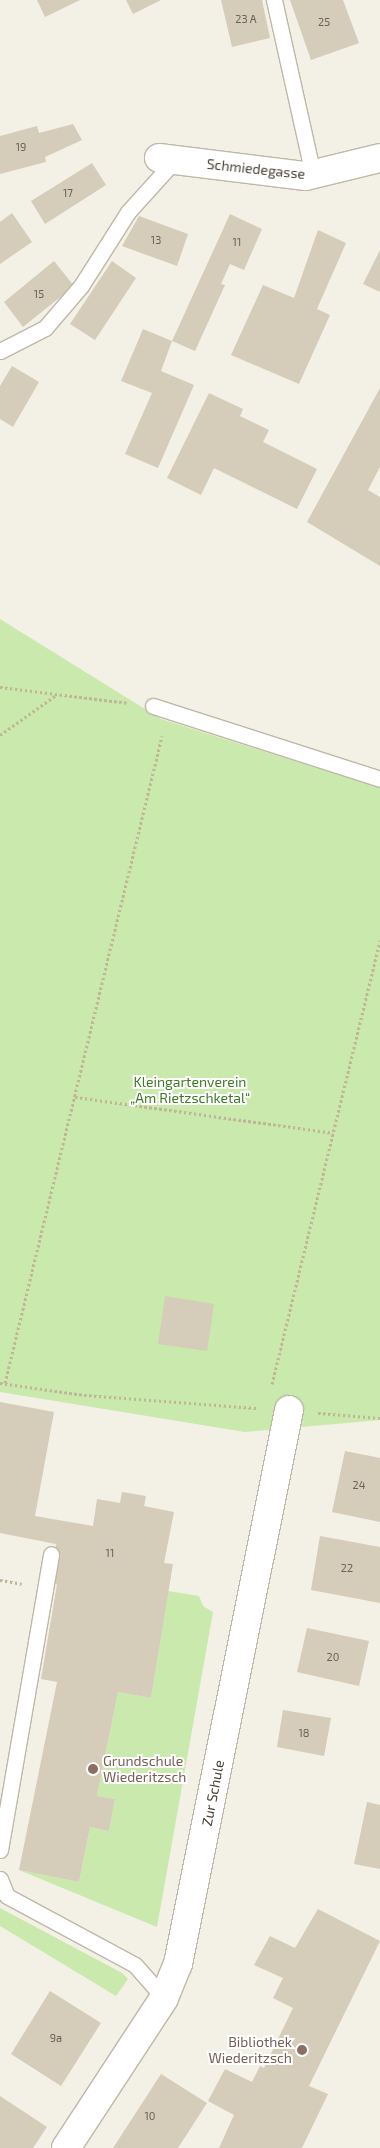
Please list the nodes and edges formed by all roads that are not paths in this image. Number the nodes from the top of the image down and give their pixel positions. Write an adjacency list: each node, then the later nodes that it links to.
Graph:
1 (274, 0): 4 (lane)
2 (380, 158): 4 (street, Schmiedegasse)
3 (167, 159): 4 (street, Schmiedegasse); 5 (lane)
4 (313, 174)
5 (0, 351)
6 (153, 706): 7 (lane)
7 (380, 779)
8 (278, 1409): 12 (street, Zur Schule)
9 (51, 1554): 10 (lane)
10 (0, 1850)
11 (0, 1879): 12 (lane)
12 (164, 1998): 13 (street, Zur Schule)
13 (66, 2148)

